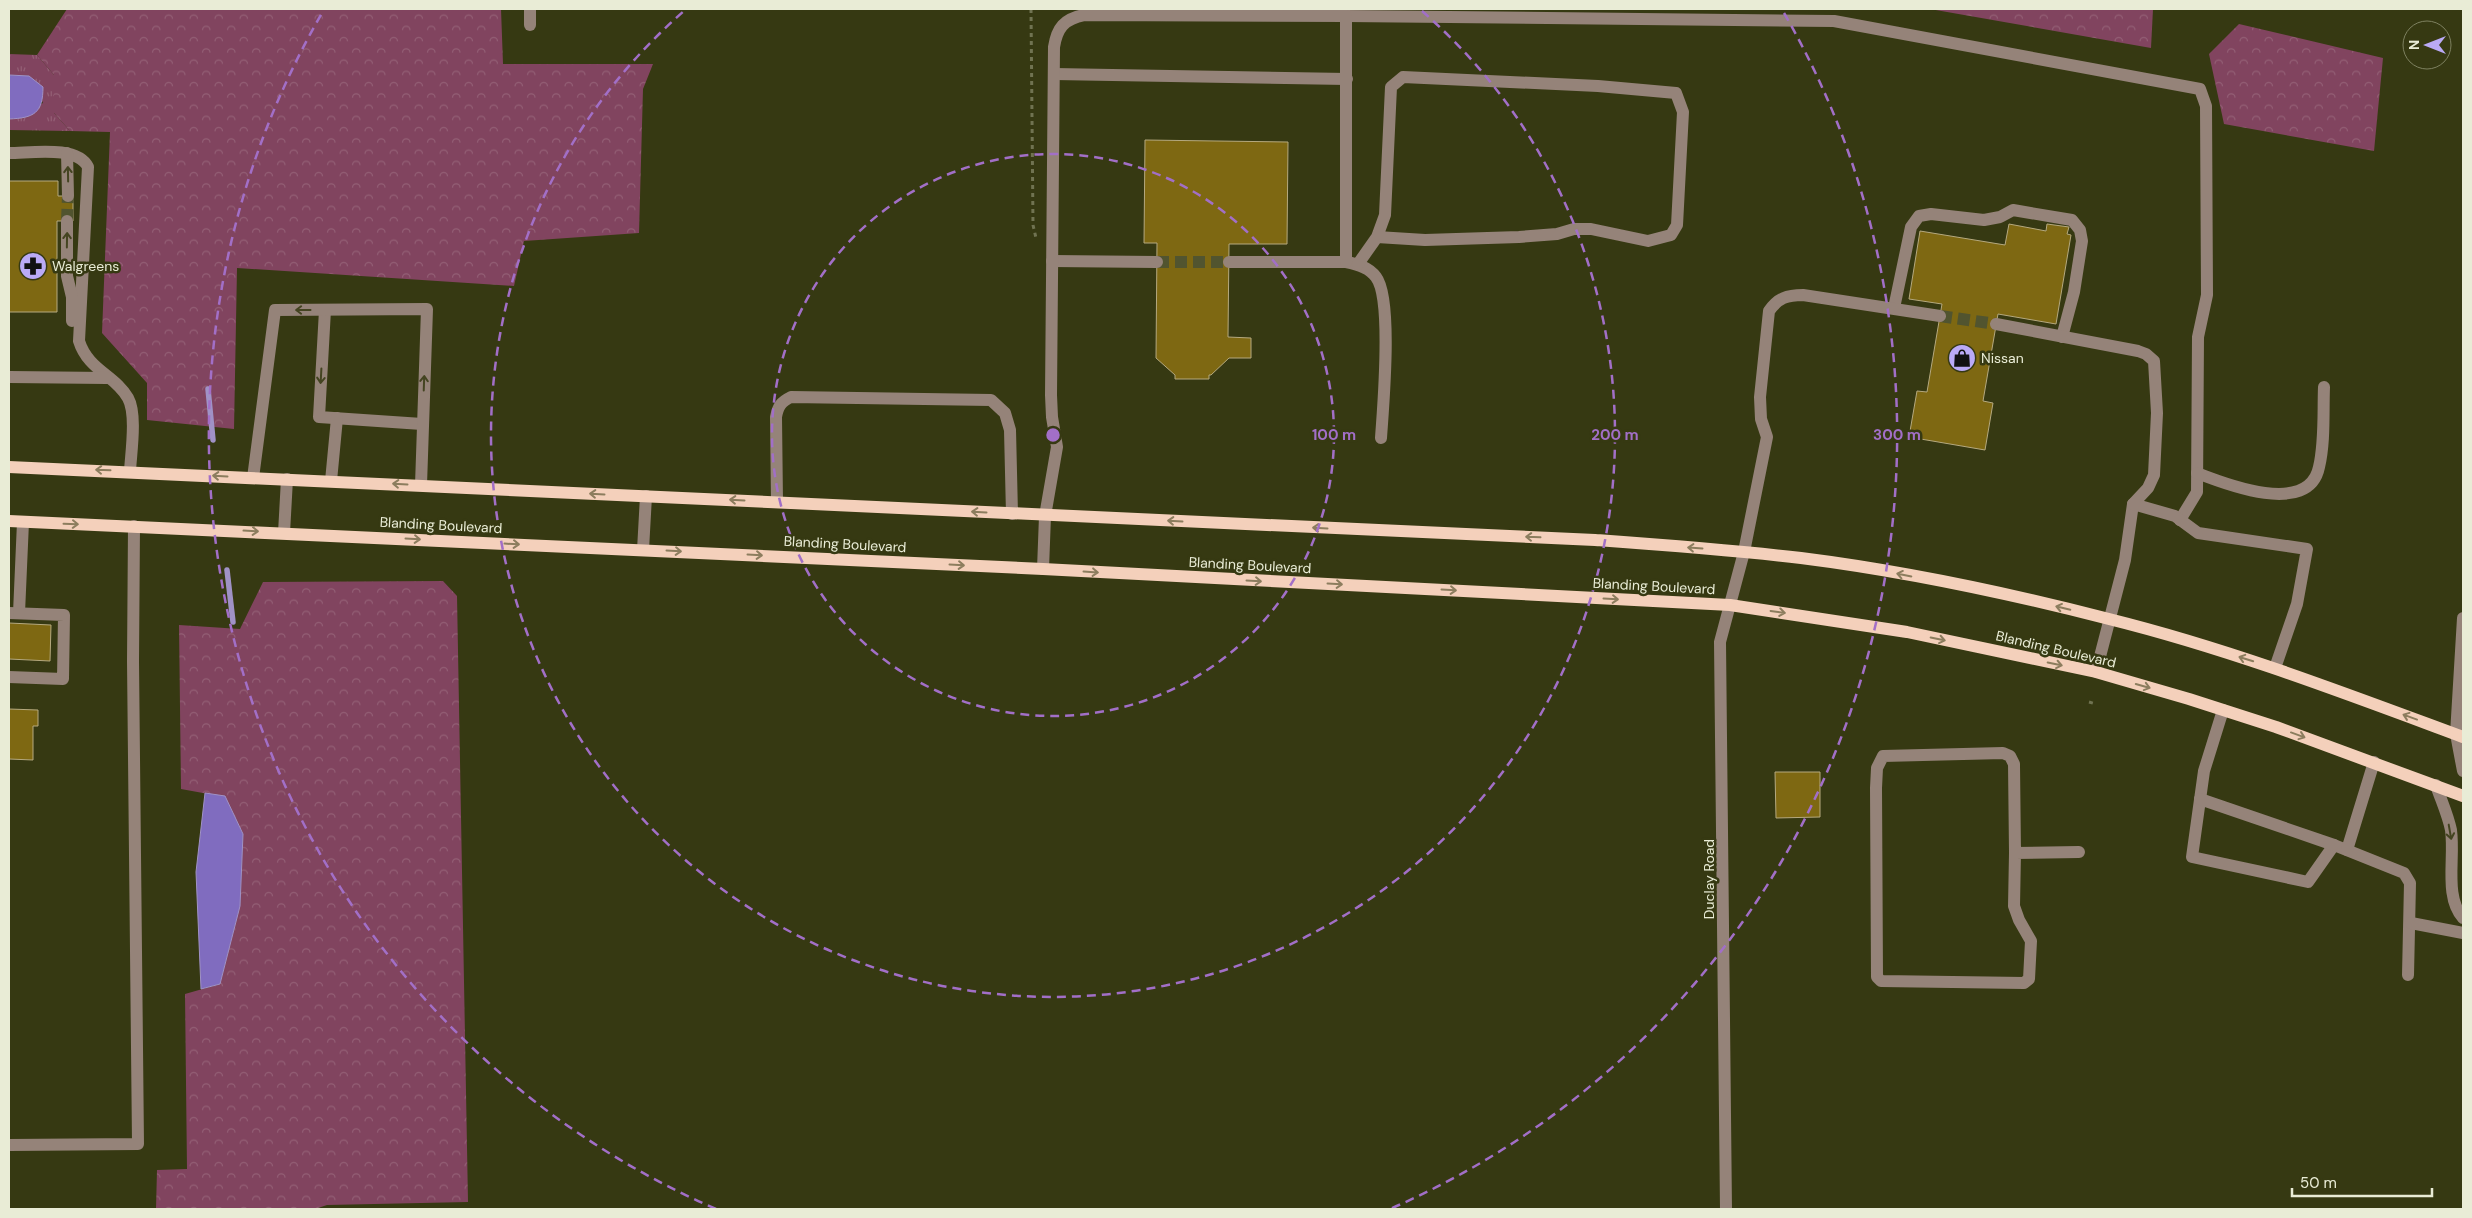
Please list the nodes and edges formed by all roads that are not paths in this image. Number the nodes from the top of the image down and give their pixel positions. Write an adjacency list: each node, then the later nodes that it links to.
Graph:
1 (530, 9): 5 (street)
2 (1360, 13): 3 (street); 4 (street)
3 (1707, 14): 31 (street)
4 (1346, 16): 6 (street); 7 (street)
5 (530, 25)
6 (1054, 74): 7 (street); 13 (street)
7 (1347, 79): 16 (street)
8 (9, 153): 9 (street)
9 (67, 153): 10 (street, one-way to 9); 24 (street)
10 (68, 196)
11 (68, 221): 22 (street, one-way to 11)
12 (1377, 237): 12 (street); 16 (street)
13 (1052, 261): 14 (street); 40 (street)
14 (1157, 262)
15 (1229, 262): 16 (street)
16 (1352, 263): 28 (street)
17 (1894, 308): 19 (street, Duclay Road); 21 (street); 47 (street, Duclay Road)
18 (325, 310): 26 (street, one-way to 26); 27 (street, one-way to 18); 32 (street, one-way to 32)
19 (1940, 316)
20 (1996, 324): 21 (street)
21 (2062, 337): 38 (street)
22 (72, 340)
23 (9, 377): 24 (street)
24 (107, 378): 30 (street)
25 (2324, 386): 31 (street)
26 (337, 418): 27 (street); 34 (street)
27 (422, 428): 35 (street)
28 (1381, 438)
29 (9, 467): 30 (main road, one-way to 29)
30 (130, 471): 32 (main road, one-way to 30)
31 (2197, 474): 41 (street)
32 (253, 478): 33 (main road)
33 (287, 479): 34 (main road); 45 (street)
34 (331, 481): 35 (main road, one-way to 34)
35 (421, 485): 36 (main road, one-way to 35)
36 (646, 496): 37 (main road, one-way to 36); 46 (street)
37 (777, 502): 39 (main road, one-way to 37); 39 (street)
38 (2133, 504): 41 (street); 52 (street)
39 (1012, 514): 40 (main road)
40 (1045, 516): 47 (main road, one-way to 40); 48 (street)
41 (2180, 520): 53 (street)
42 (9, 521): 43 (main road, Blanding Boulevard)
43 (22, 522): 44 (main road, Blanding Boulevard, one-way to 44); 50 (street)
44 (134, 526): 45 (main road, Blanding Boulevard, one-way to 45); 71 (street)
45 (284, 533): 46 (main road, Blanding Boulevard, one-way to 46)
46 (643, 550): 48 (main road, Blanding Boulevard, one-way to 48)
47 (1744, 552): 49 (street, Duclay Road); 52 (main road, one-way to 47)
48 (1043, 569): 49 (main road, Blanding Boulevard, one-way to 49)
49 (1730, 605): 54 (main road, Blanding Boulevard, one-way to 54); 72 (street, Duclay Road)
50 (14, 613): 55 (street)
51 (2463, 618): 57 (street)
52 (2110, 619): 53 (main road, one-way to 52); 54 (street)
53 (2275, 668): 57 (main road, one-way to 53)
54 (2096, 672): 56 (main road, Blanding Boulevard, one-way to 56)
55 (9, 677)
56 (2223, 710): 58 (main road, Blanding Boulevard, one-way to 58); 62 (street)
57 (2460, 736): 59 (street)
58 (2374, 762): 60 (main road, Blanding Boulevard); 64 (street)
59 (2463, 772)
60 (2436, 785): 61 (main road, Blanding Boulevard); 67 (street, one-way to 67)
61 (2463, 796)
62 (2200, 799): 63 (street); 63 (street)
63 (2334, 845): 64 (street)
64 (2347, 850): 68 (street)
65 (2079, 852): 66 (street)
66 (2015, 853): 66 (street)
67 (2463, 918)
68 (2411, 923): 69 (street); 70 (street)
69 (2463, 933)
70 (2408, 975)
71 (9, 1145)
72 (1726, 1209)

